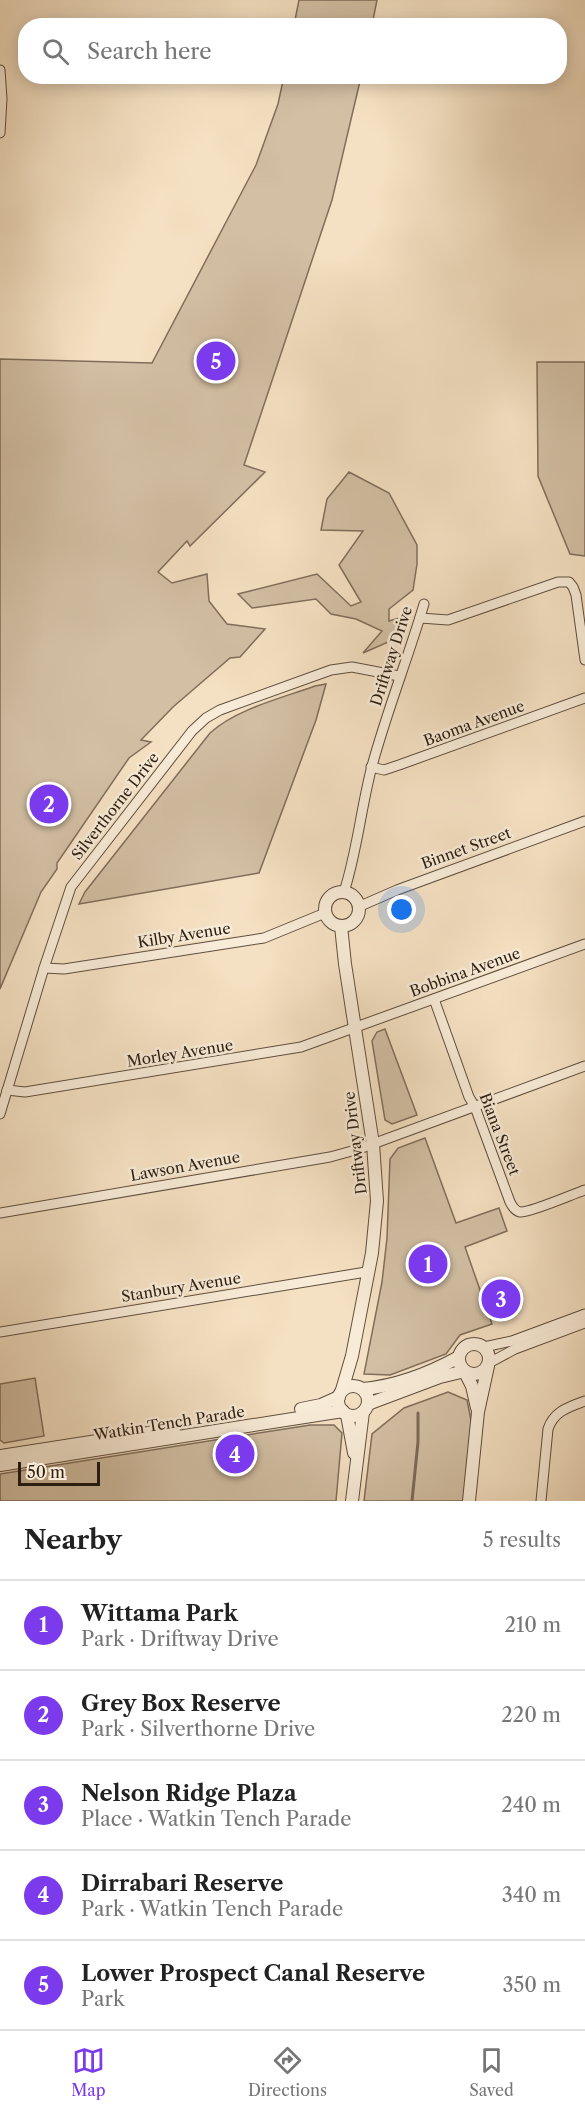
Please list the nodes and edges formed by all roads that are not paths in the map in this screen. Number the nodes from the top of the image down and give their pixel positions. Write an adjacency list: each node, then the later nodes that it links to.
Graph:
1 (0, 70): 2 (street)
2 (0, 133)
3 (424, 604): 4 (street, Driftway Drive)
4 (420, 618): 5 (street); 6 (street, Driftway Drive)
5 (585, 660)
6 (399, 675): 8 (street, Driftway Drive); 15 (street, Silverthorne Drive)
7 (585, 698): 8 (street, Baoma Avenue)
8 (371, 768): 10 (street, Driftway Drive)
9 (585, 820): 11 (street, Binnet Street)
10 (344, 892): 11 (street); 12 (street)
11 (358, 907): 13 (street)
12 (325, 913): 13 (street); 15 (street, Kilby Avenue)
13 (341, 926): 17 (street, Driftway Drive)
14 (585, 944): 16 (street, Bobbina Avenue)
15 (44, 968): 19 (street, Silverthorne Drive)
16 (434, 999): 17 (street, Bobbina Avenue); 20 (street, Biana Street)
17 (355, 1028): 19 (street, Morley Avenue); 22 (street, Driftway Drive)
18 (585, 1066): 20 (street, Lawson Avenue)
19 (7, 1090): 21 (street, Silverthorne Drive)
20 (475, 1107): 22 (street, Lawson Avenue); 23 (street, Biana Street)
21 (0, 1114)
22 (373, 1144): 24 (street, Lawson Avenue); 25 (street, Driftway Drive)
23 (585, 1190)
24 (0, 1212)
25 (366, 1272): 28 (street, Stanbury Avenue); 30 (street, Driftway Drive)
26 (585, 1314): 29 (street)
27 (585, 1323): 32 (street)
28 (0, 1332)
29 (483, 1347): 31 (street); 32 (street)
30 (352, 1356): 34 (street, Driftway Drive); 35 (street, Driftway Drive)
31 (459, 1357): 33 (street); 34 (street)
32 (488, 1364): 33 (street); 38 (street)
33 (465, 1372): 37 (street); 38 (street)
34 (360, 1387): 35 (street); 37 (street)
35 (340, 1393): 39 (street); 40 (street, Watkin Tench Parade)
36 (585, 1401): 45 (street)
37 (366, 1408): 39 (street); 42 (street)
38 (477, 1412): 44 (street)
39 (345, 1413): 41 (street, Watkin Tench Parade); 42 (street)
40 (0, 1456)
41 (0, 1465)
42 (356, 1466): 43 (street)
43 (352, 1501)
44 (469, 1501)
45 (541, 1501)

